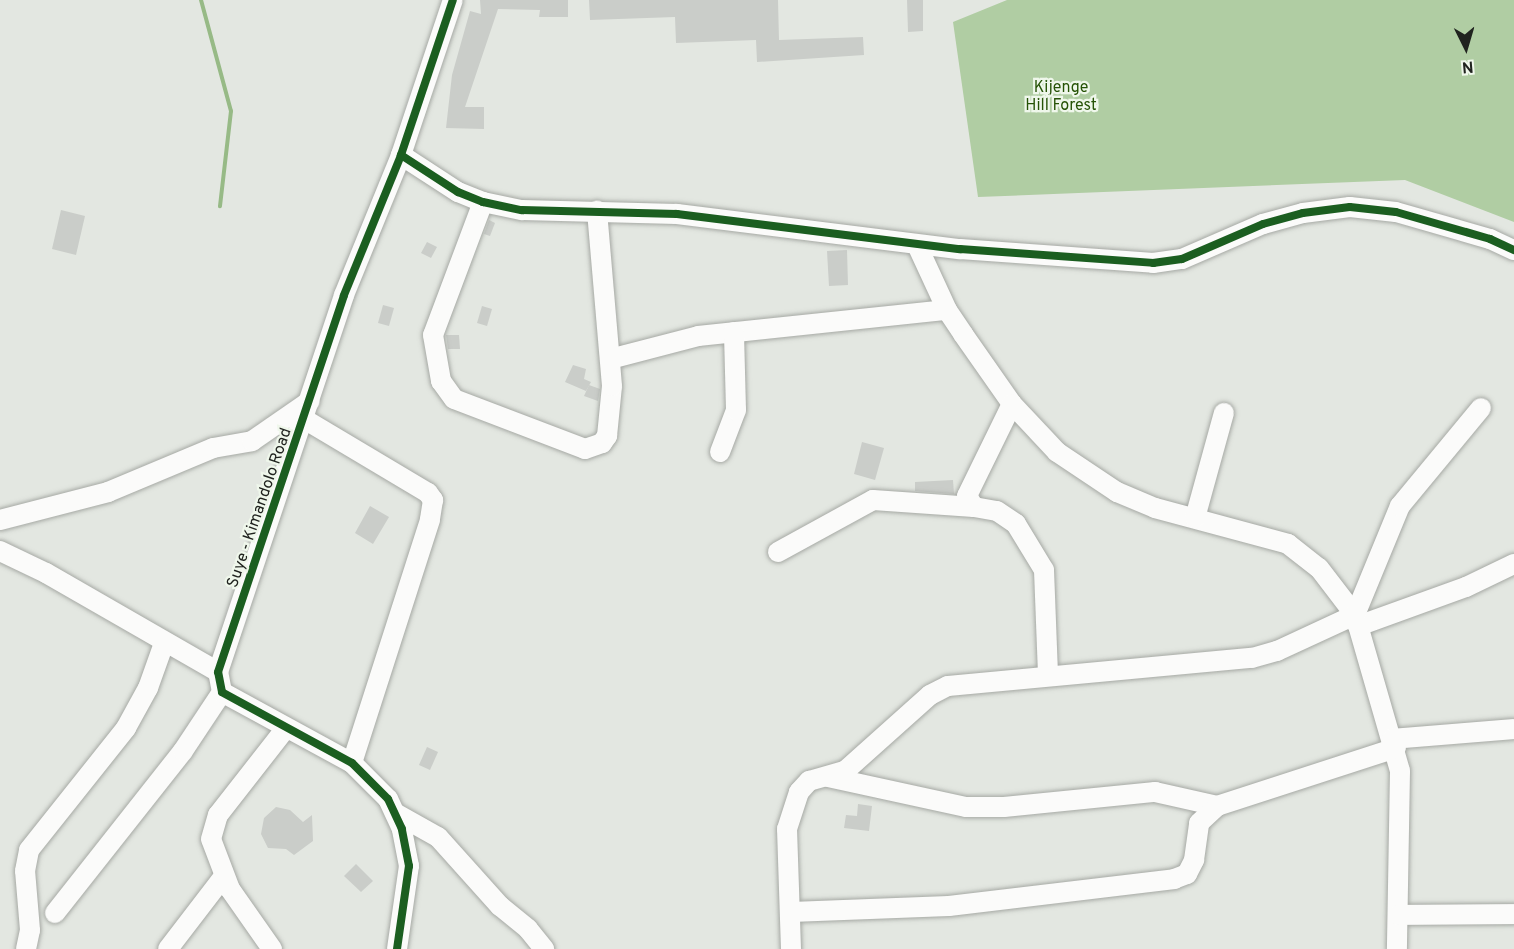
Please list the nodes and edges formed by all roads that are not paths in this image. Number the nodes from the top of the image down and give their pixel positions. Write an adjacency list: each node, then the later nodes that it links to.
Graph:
1 (453, 0): 2 (street, Suye - Kimandolo Road)
2 (401, 155): 3 (street); 12 (street, Suye - Kimandolo Road)
3 (483, 202): 4 (street); 9 (street)
4 (597, 212): 5 (street); 9 (street)
5 (917, 245): 6 (street); 7 (street)
6 (1514, 250)
7 (947, 310): 8 (street); 10 (street)
8 (734, 332): 9 (street); 14 (street)
9 (610, 359)
10 (1012, 404): 15 (street); 16 (street)
11 (1481, 408): 21 (street)
12 (307, 410): 17 (street); 23 (street, Suye - Kimandolo Road); 29 (street)
13 (1224, 414): 16 (street)
14 (720, 452)
15 (974, 507): 19 (street); 24 (street)
16 (1195, 519): 21 (street)
17 (0, 520)
18 (0, 551): 22 (street)
19 (778, 552)
20 (1514, 564): 21 (street)
21 (1357, 620): 24 (street); 28 (street)
22 (164, 644): 23 (street); 38 (street)
23 (218, 672): 25 (street)
24 (1048, 676): 30 (street)
25 (222, 692): 26 (street); 35 (street)
26 (286, 728): 29 (street); 33 (street)
27 (1514, 729): 28 (street)
28 (1394, 743): 31 (street); 37 (street)
29 (352, 763): 32 (street)
30 (828, 777): 31 (street); 34 (street)
31 (1217, 806): 34 (street)
32 (396, 813): 41 (street); 42 (street)
33 (224, 876): 39 (street); 40 (street)
34 (791, 912): 43 (street)
35 (55, 913)
36 (1514, 914): 37 (street)
37 (1399, 915): 44 (street)
38 (26, 949)
39 (168, 949)
40 (272, 949)
41 (397, 949)
42 (544, 949)
43 (791, 949)
44 (1397, 949)

